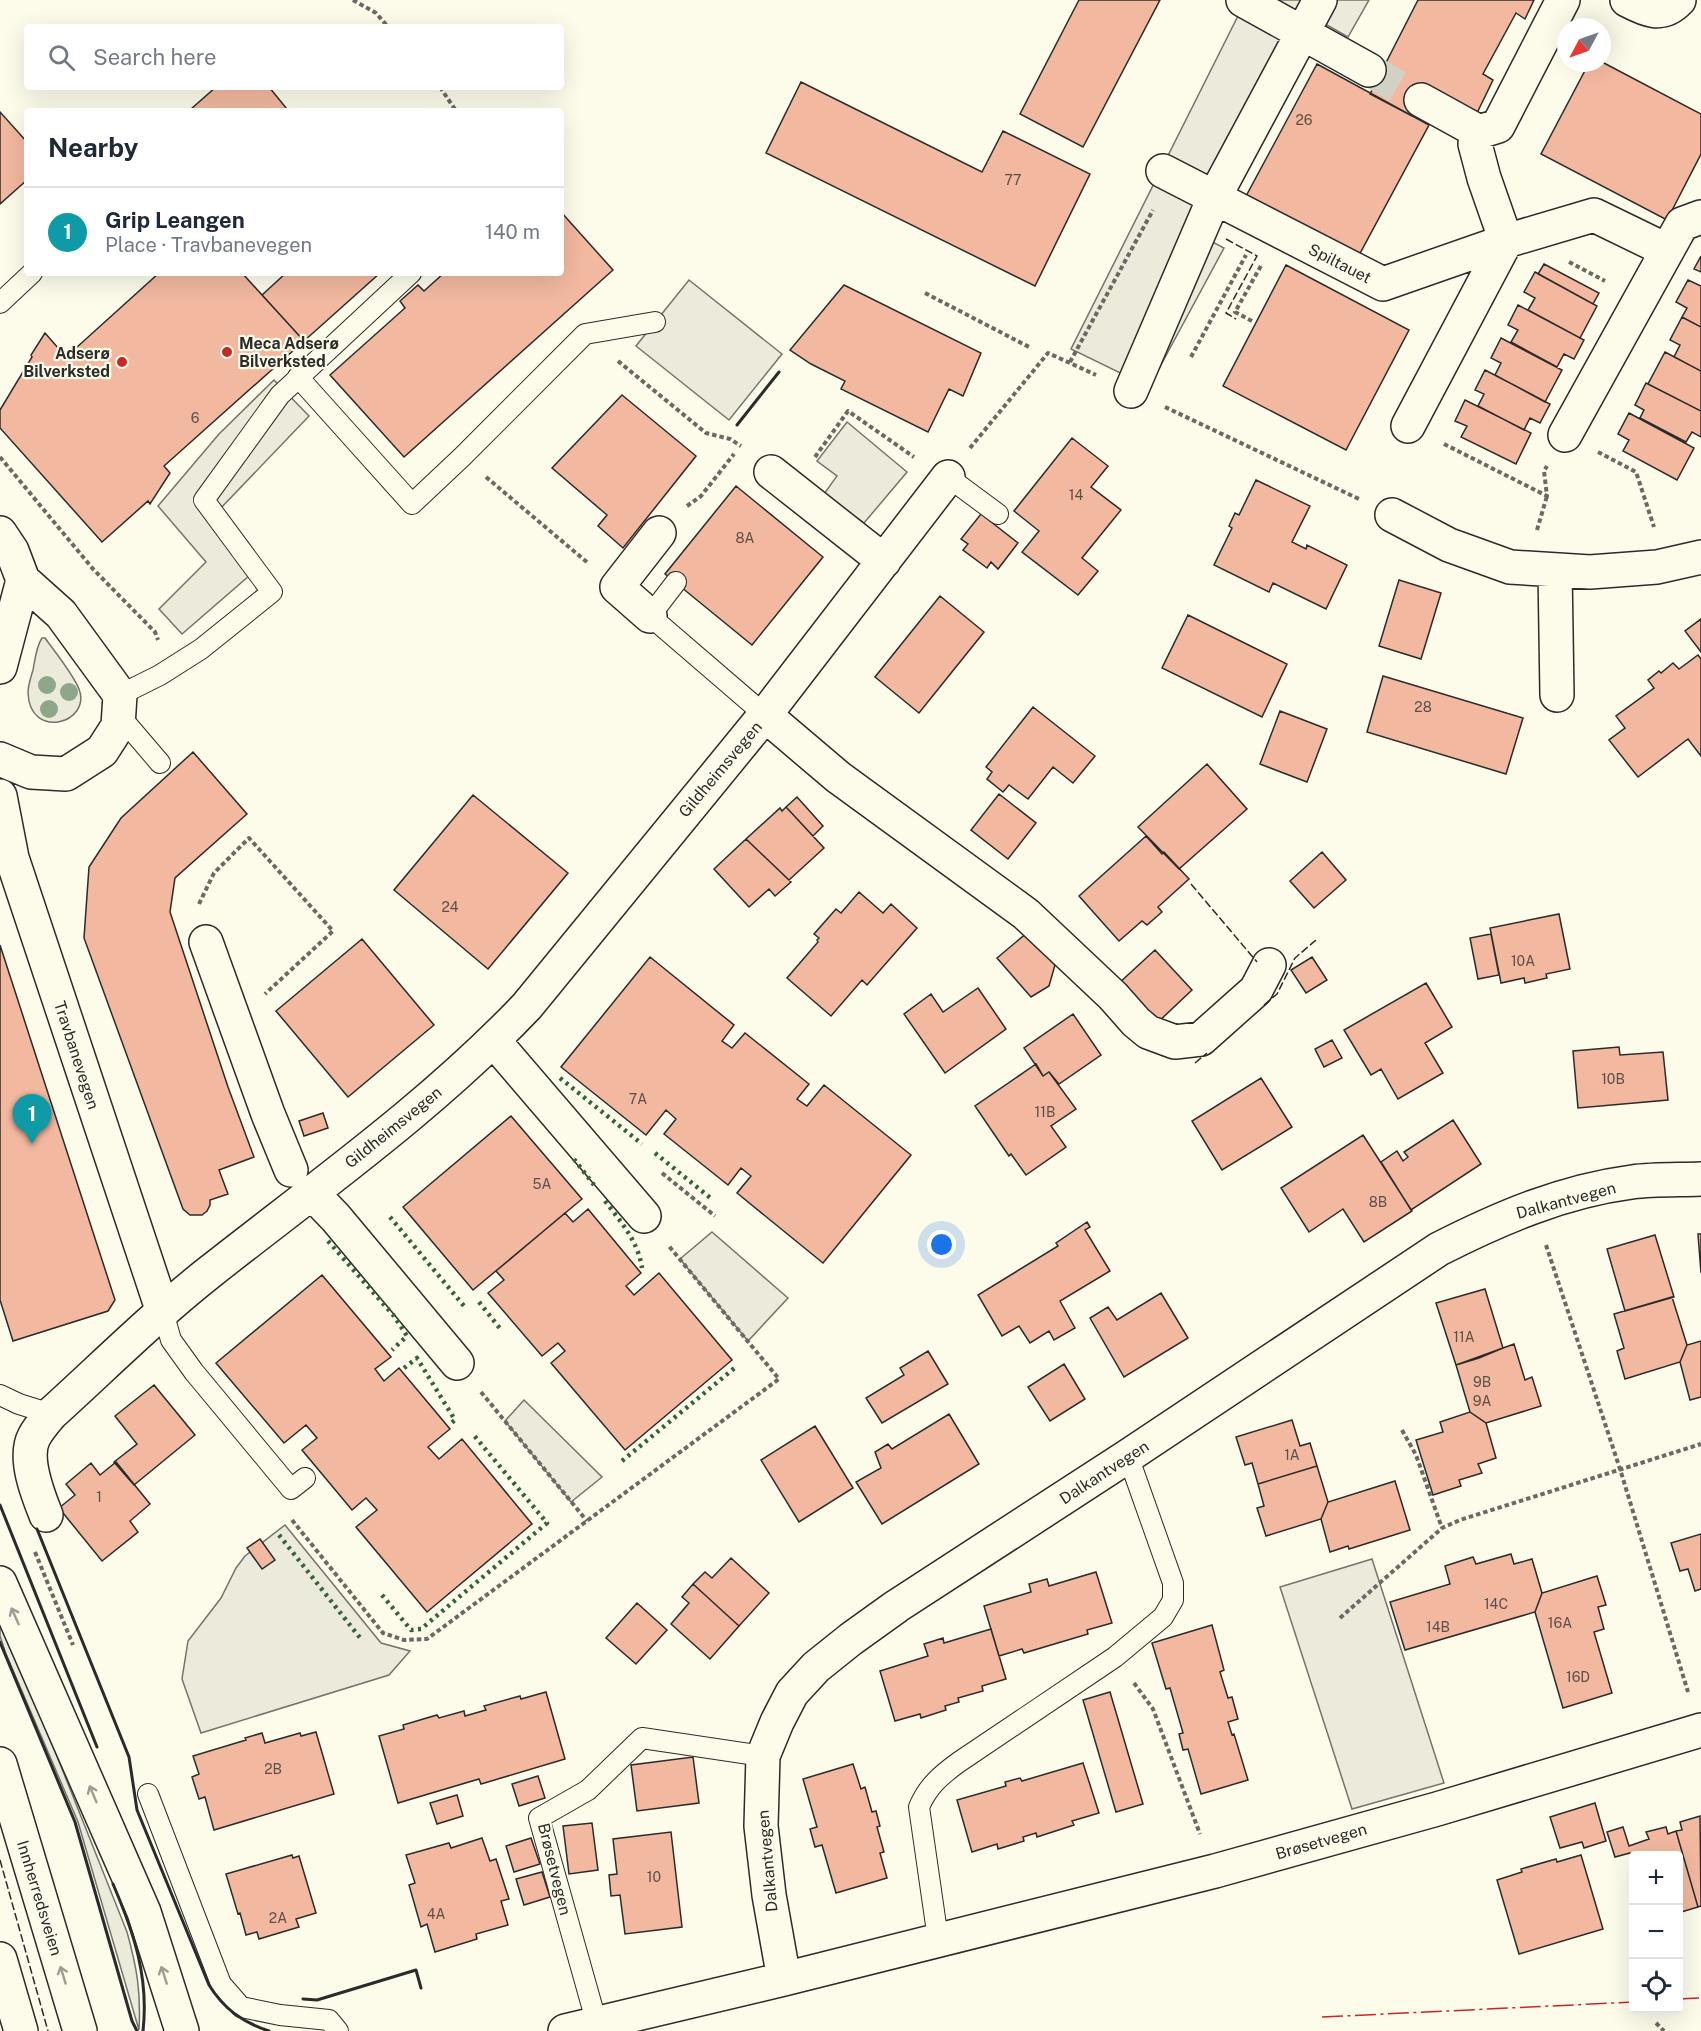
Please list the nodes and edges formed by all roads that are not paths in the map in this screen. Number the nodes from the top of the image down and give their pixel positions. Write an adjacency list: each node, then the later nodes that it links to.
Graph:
1 (1243, 0): 6 (main road)
2 (1320, 0): 6 (main road)
3 (1563, 0): 9 (main road)
4 (1627, 0): 5 (main road)
5 (1679, 0)
6 (1302, 33): 7 (main road); 11 (main road)
7 (1369, 70)
8 (1421, 100): 9 (main road)
9 (1479, 132): 13 (main road)
10 (1167, 173): 11 (main road, Spiltauet)
11 (1214, 198): 13 (main road, Spiltauet); 20 (main road)
12 (1701, 217): 14 (main road)
13 (1514, 239): 14 (main road, Spiltauet); 21 (main road)
14 (1662, 258): 22 (main road)
15 (29, 276): 17 (lane)
16 (408, 276): 19 (lane)
17 (0, 303)
18 (655, 322): 19 (lane)
19 (298, 377): 37 (lane)
20 (1131, 391)
21 (1408, 426)
22 (1565, 435)
23 (948, 477): 25 (lane); 30 (main road, Gildheimsvegen)
24 (782, 480): 30 (main road)
25 (998, 514)
26 (1392, 515): 31 (main road)
27 (659, 533): 34 (main road)
28 (0, 534): 32 (main road)
29 (1701, 557): 31 (main road)
30 (884, 561): 38 (main road, Gildheimsvegen)
31 (1555, 570): 36 (main road)
32 (23, 580): 35 (main road); 37 (main road)
33 (676, 582): 34 (lane)
34 (650, 616): 38 (lane)
35 (0, 667)
36 (1557, 695)
37 (120, 705): 39 (main road); 40 (lane)
38 (765, 715): 43 (main road, Gildheimsvegen); 44 (main road, Gildheimsvegen)
39 (0, 759)
40 (160, 763)
41 (0, 796): 48 (main road, Travbanevegen)
42 (206, 942): 46 (main road)
43 (1269, 965)
44 (494, 1041): 46 (main road, Gildheimsvegen); 47 (main road)
45 (1701, 1179): 52 (main road, Dalkantvegen)
46 (302, 1182): 48 (main road, Gildheimsvegen); 49 (main road)
47 (644, 1216)
48 (163, 1312): 51 (main road, Gildheimsvegen); 53 (lane)
49 (457, 1363)
50 (0, 1395): 51 (lane)
51 (51, 1414): 54 (main road, Gildheimsvegen)
52 (1128, 1456): 57 (main road, Dalkantvegen); 60 (lane)
53 (305, 1478)
54 (46, 1515)
55 (0, 1583): 66 (main road, one-way to 55)
56 (1700, 1730): 60 (main road, Brøsetvegen)
57 (764, 1756): 62 (main road, Dalkantvegen); 63 (lane, Brøsetvegen)
58 (0, 1764): 65 (main road, Innherredsveien, one-way to 58)
59 (148, 1794): 67 (lane)
60 (938, 1939): 62 (main road, Brøsetvegen)
61 (0, 1959): 64 (main road)
62 (784, 1979): 63 (main road, Brøsetvegen)
63 (597, 2025): 68 (main road, Brøsetvegen)
64 (21, 2031)
65 (80, 2031)
66 (182, 2031)
67 (338, 2031)
68 (565, 2031)

